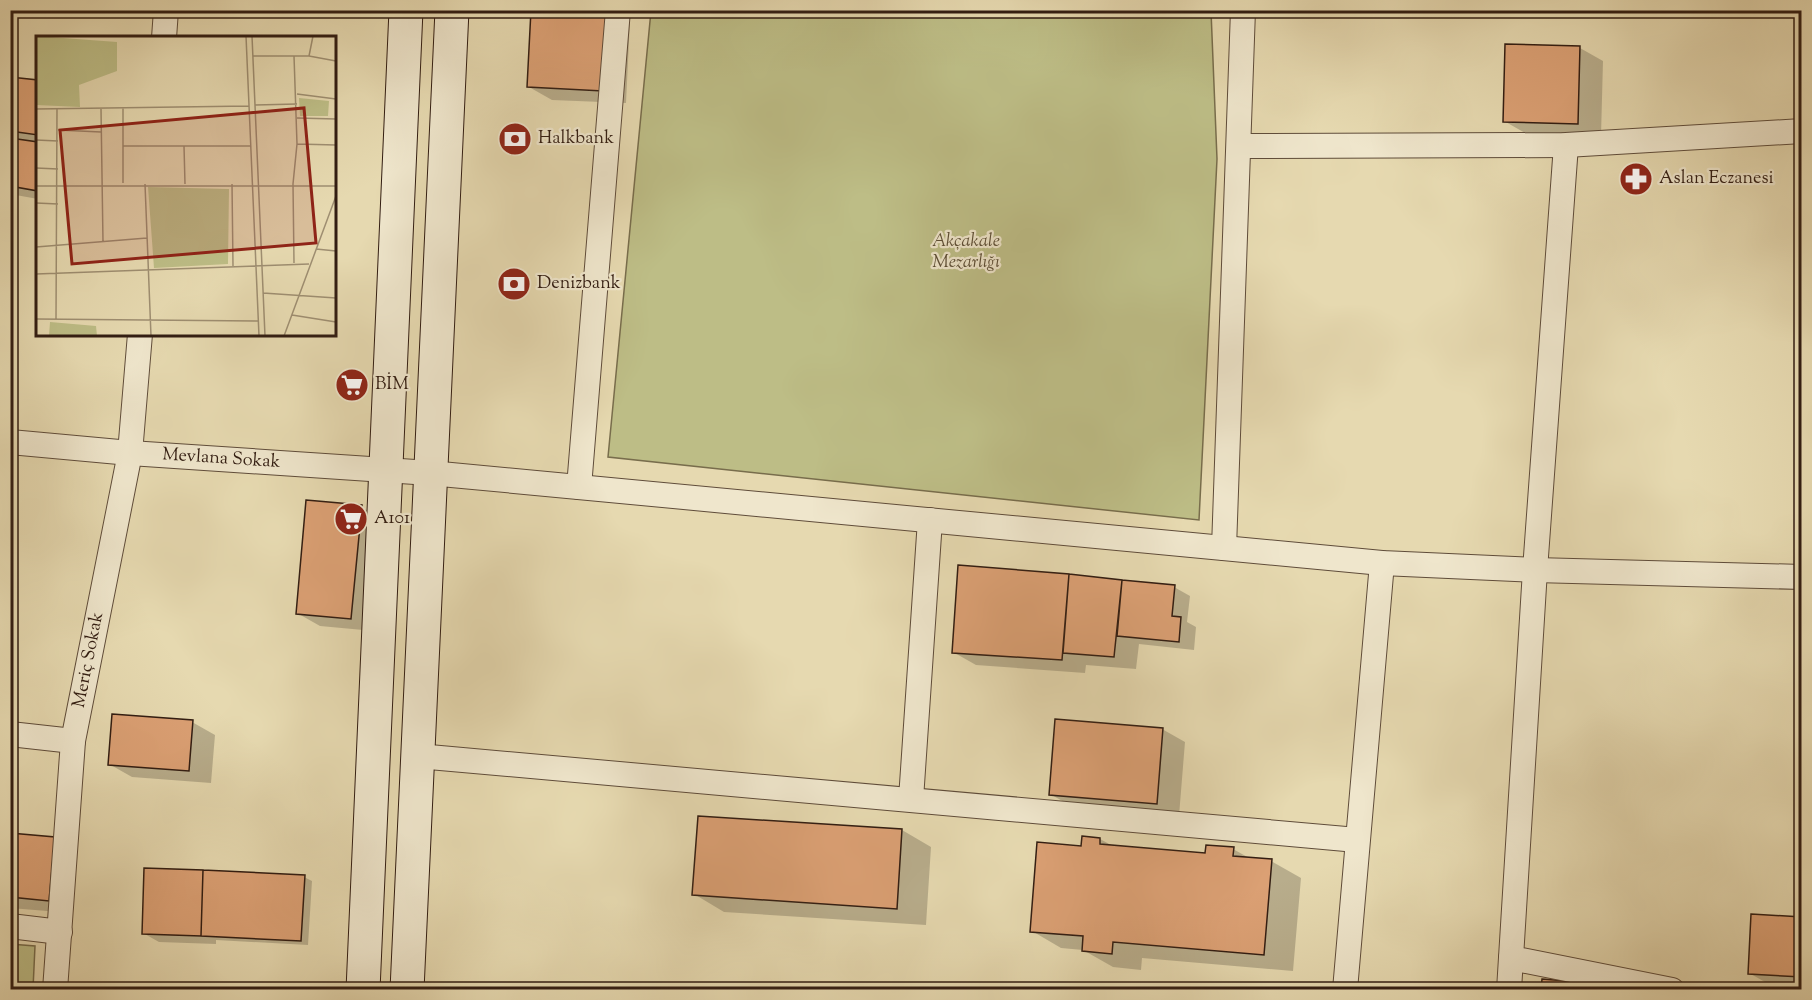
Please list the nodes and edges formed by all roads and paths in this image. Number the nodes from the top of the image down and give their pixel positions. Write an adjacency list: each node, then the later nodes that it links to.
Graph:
1 (166, 10): 6 (street)
2 (406, 10): 13 (main road)
3 (452, 10): 14 (main road)
4 (618, 10): 15 (street)
5 (1243, 10): 9 (street)
6 (164, 36)
7 (1802, 131): 8 (street)
8 (1566, 145): 9 (street); 19 (street)
9 (1239, 146): 17 (street)
10 (140, 336): 12 (street, Meriç Sokak)
11 (10, 442): 12 (street, Mevlana Sokak)
12 (130, 453): 13 (street, Mevlana Sokak); 22 (street, Meriç Sokak)
13 (385, 470): 14 (street, Mevlana Sokak); 30 (main road)
14 (430, 473): 15 (street, Mevlana Sokak); 23 (main road)
15 (579, 487): 16 (street, Mevlana Sokak)
16 (930, 520): 17 (street, Mevlana Sokak); 24 (street)
17 (1224, 548): 18 (street, Mevlana Sokak)
18 (1382, 563): 19 (street, Mevlana Sokak); 25 (street)
19 (1535, 570): 20 (street, Mevlana Sokak); 28 (street)
20 (1802, 577)
21 (10, 734): 22 (street)
22 (73, 741): 27 (street, Meriç Sokak)
23 (418, 756): 24 (street); 31 (main road)
24 (911, 799): 25 (street)
25 (1357, 840): 32 (street)
26 (10, 926): 27 (street)
27 (60, 932): 29 (street, Meriç Sokak)
28 (1511, 958): 33 (street); 34 (street)
29 (55, 990)
30 (363, 990)
31 (407, 990)
32 (1345, 990)
33 (1509, 990)
34 (1672, 990)

